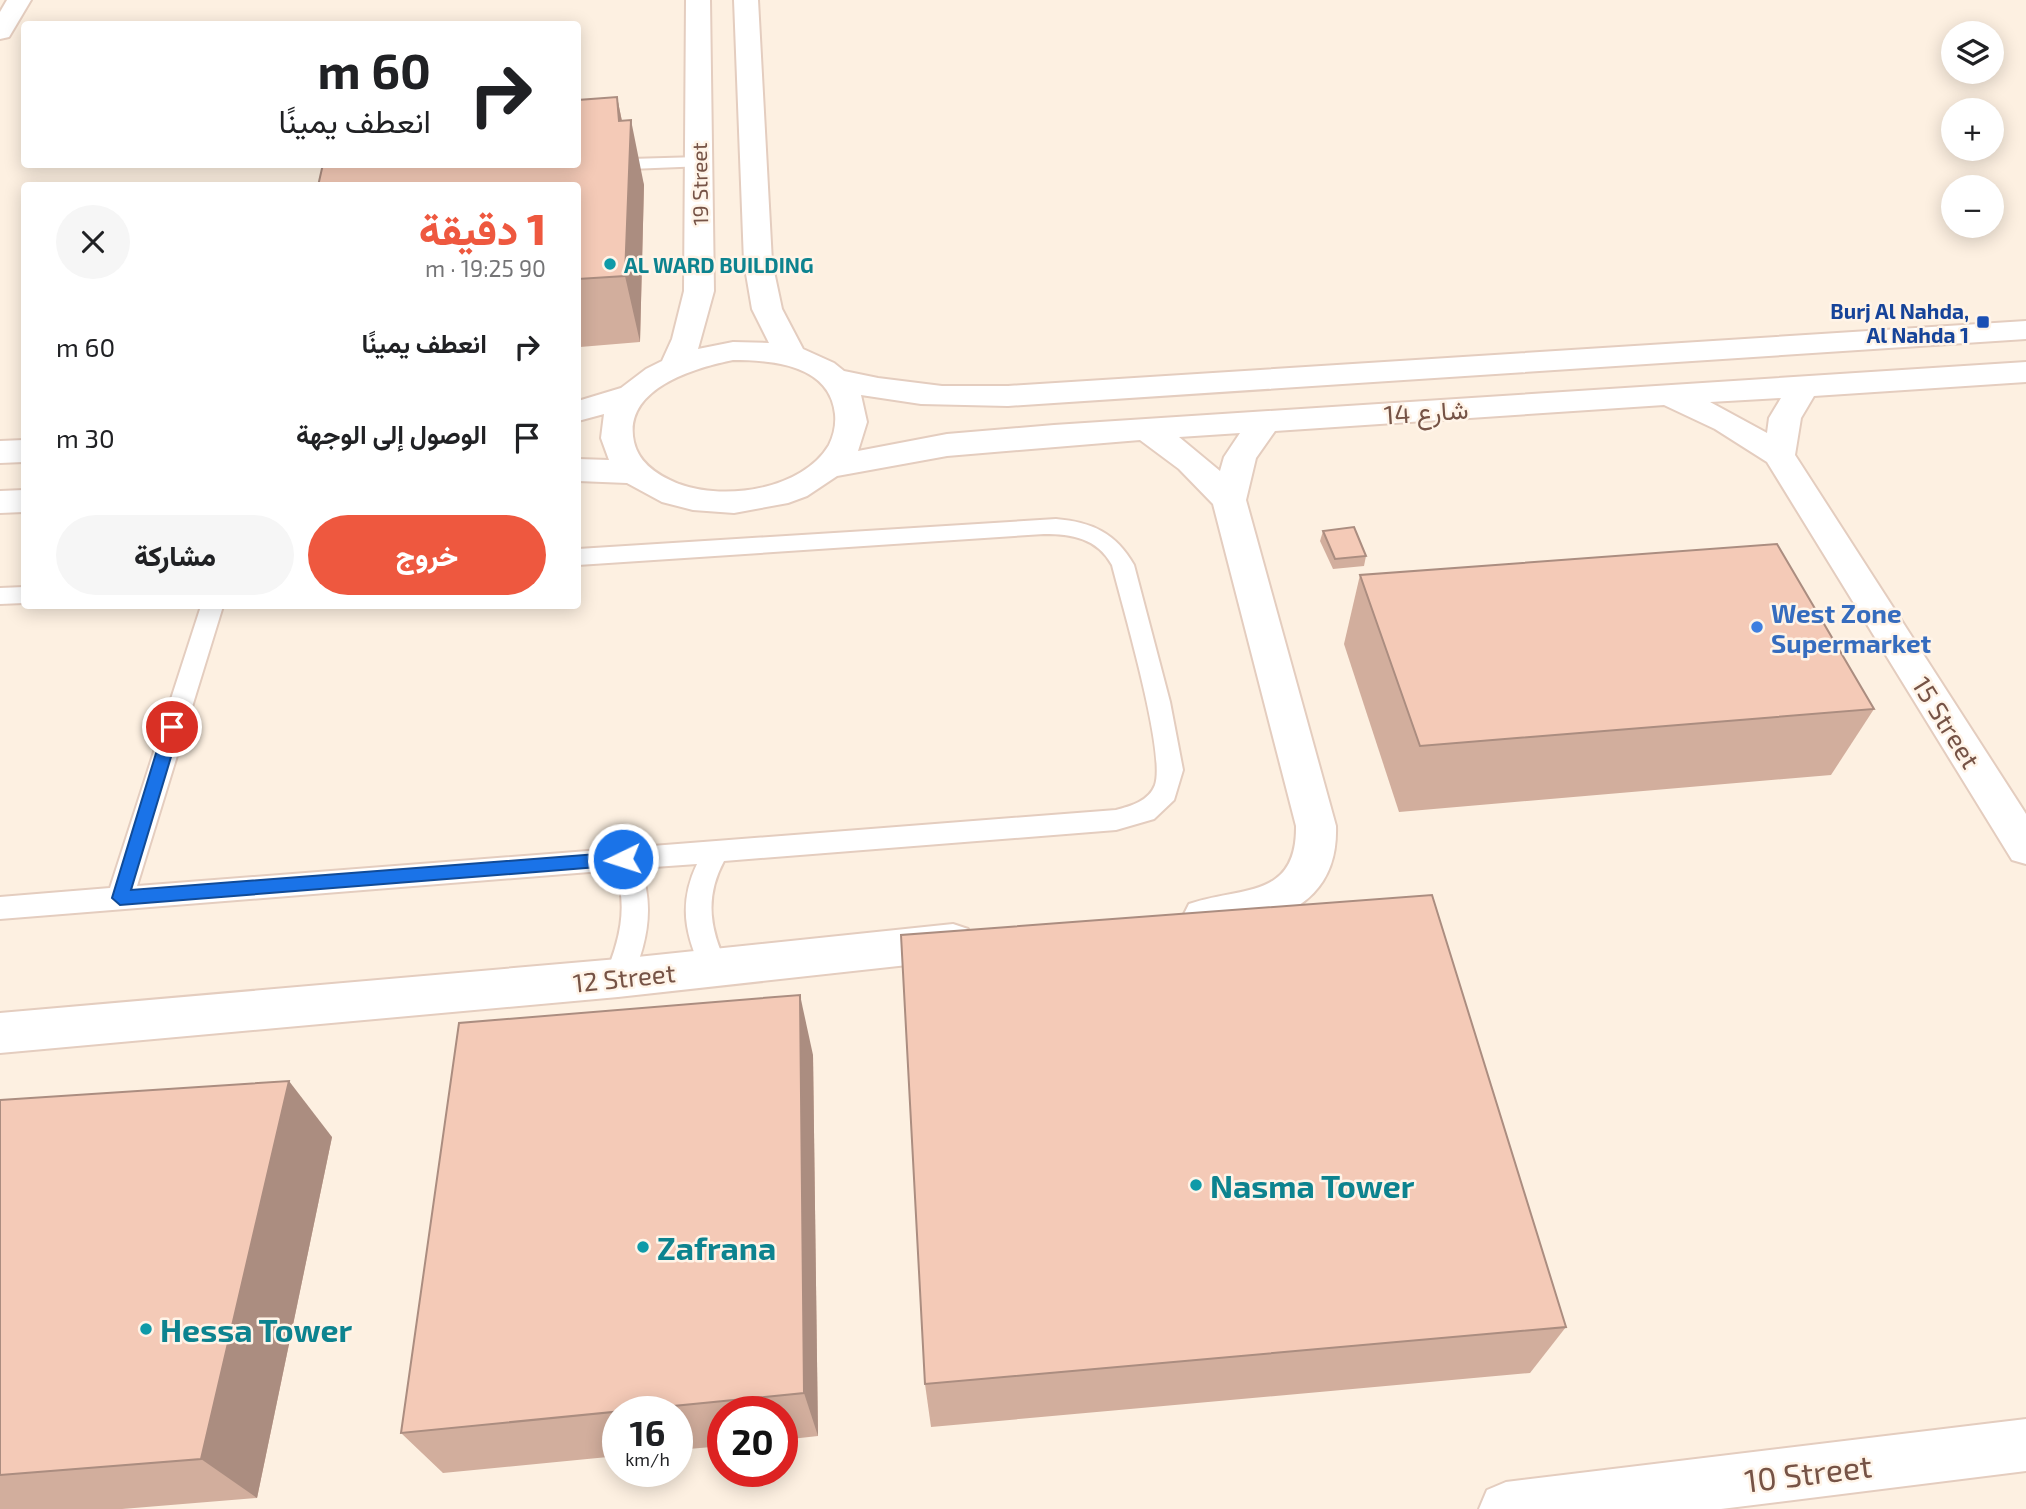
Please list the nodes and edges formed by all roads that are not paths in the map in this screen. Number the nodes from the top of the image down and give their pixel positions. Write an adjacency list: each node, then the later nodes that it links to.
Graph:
1 (19, 0): 4 (street)
2 (698, 0): 5 (street, 19 Street)
3 (746, 0): 8 (street)
4 (0, 32)
5 (686, 163): 6 (lane); 9 (street, 19 Street)
6 (631, 168)
7 (2026, 330): 11 (street, شارع 14)
8 (791, 356): 9 (street); 11 (street)
9 (676, 365): 13 (street)
10 (2026, 372): 12 (street, شارع 14)
11 (835, 379): 21 (street)
12 (1803, 387): 14 (street, شارع 14); 20 (street)
13 (633, 395): 15 (street); 23 (street)
14 (1668, 396): 16 (street, شارع 14); 20 (street)
15 (581, 410)
16 (1266, 421): 17 (street, شارع 14); 24 (street)
17 (1146, 429): 21 (street, شارع 14); 24 (street)
18 (21, 450): 19 (street)
19 (0, 452)
20 (1779, 455): 31 (street, 15 Street)
21 (829, 467): 23 (street)
22 (581, 470): 23 (street)
23 (633, 472)
24 (1229, 500): 36 (street)
25 (21, 501): 26 (street)
26 (0, 502)
27 (581, 557): 32 (lane)
28 (21, 595): 29 (lane)
29 (0, 596)
30 (211, 609): 34 (lane)
31 (2026, 848)
32 (717, 851): 33 (lane); 38 (lane)
33 (623, 859): 34 (lane); 39 (lane)
34 (120, 898): 35 (lane)
35 (0, 908)
36 (1165, 920)
37 (989, 939): 38 (street, 12 Street)
38 (714, 967): 39 (street, 12 Street)
39 (618, 978): 40 (street, 12 Street)
40 (0, 1032)
41 (2026, 1446): 42 (street, 10 Street)
42 (1506, 1509)

